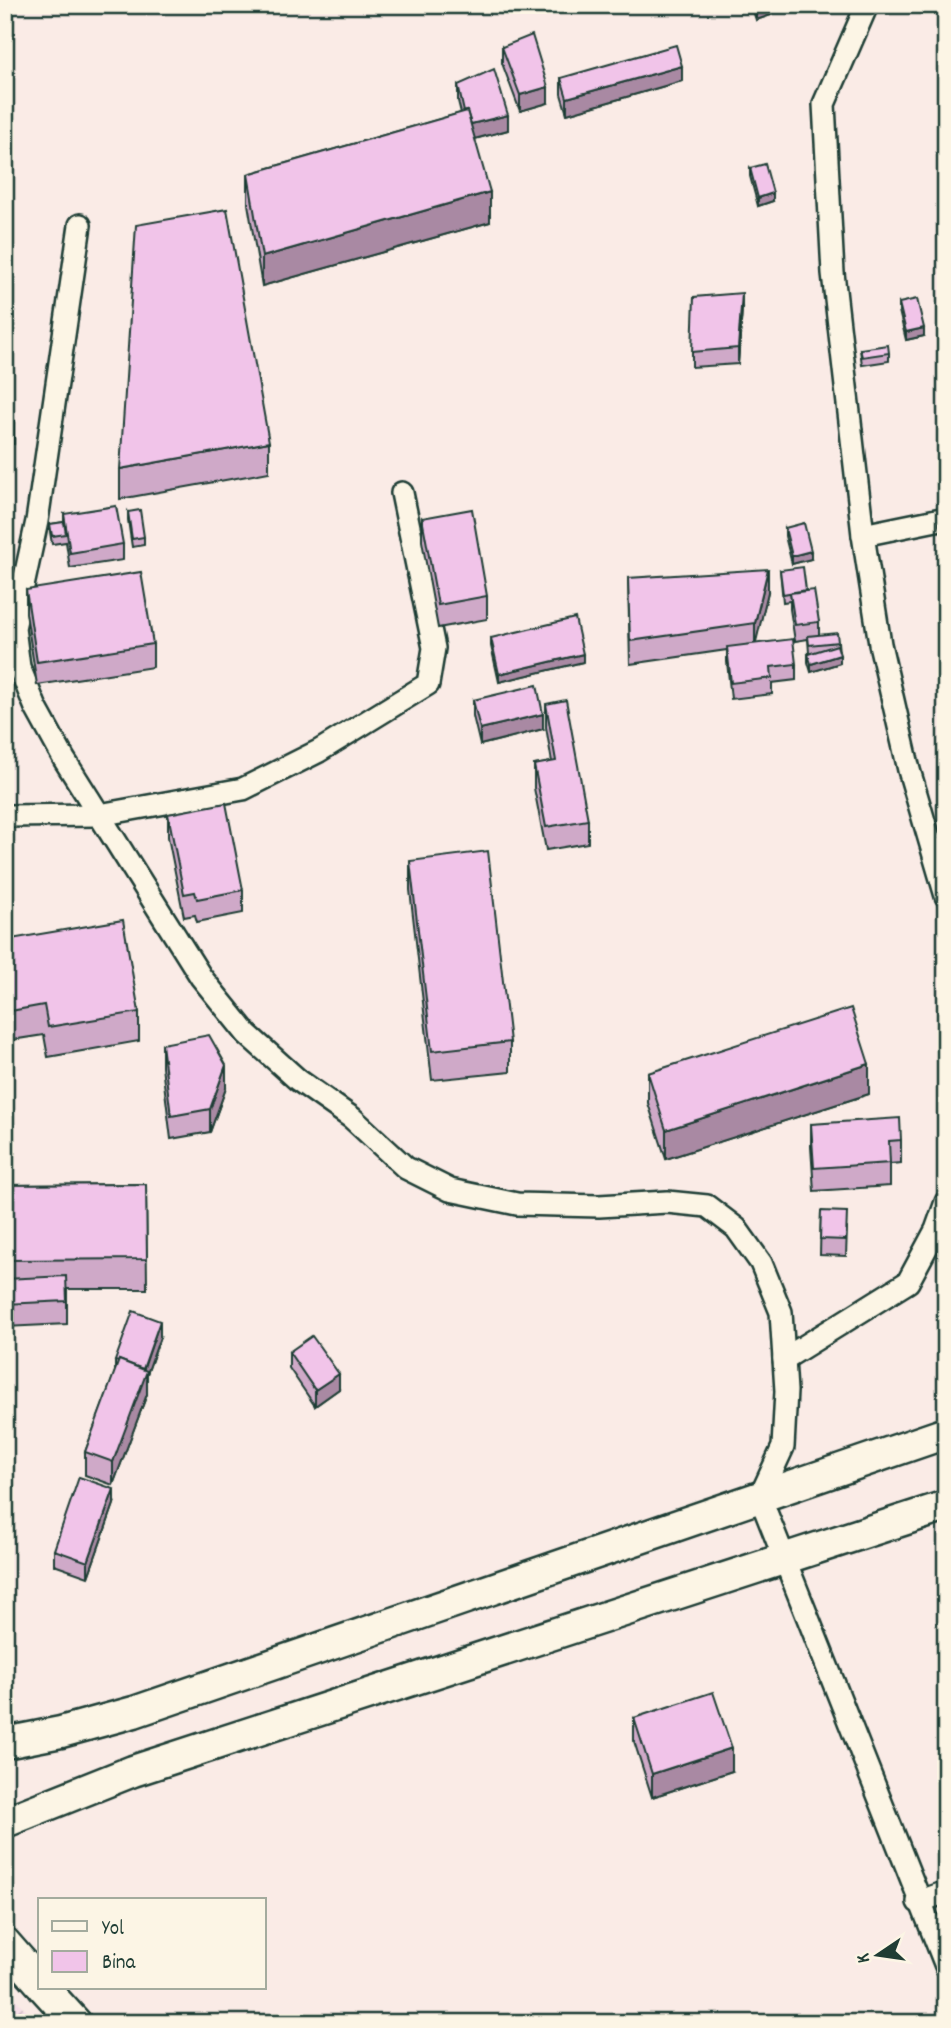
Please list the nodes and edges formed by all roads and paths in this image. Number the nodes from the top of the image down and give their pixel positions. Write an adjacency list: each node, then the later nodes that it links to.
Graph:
1 (867, 5): 5 (street)
2 (80, 225): 6 (street)
3 (402, 493): 6 (street)
4 (946, 518): 5 (street)
5 (863, 535): 8 (street)
6 (99, 815): 7 (street); 10 (street)
7 (5, 816)
8 (946, 896)
9 (946, 1202): 10 (street)
10 (784, 1359): 12 (street)
11 (946, 1433): 12 (street)
12 (760, 1497): 14 (street); 15 (street)
13 (946, 1506): 14 (street)
14 (785, 1561): 16 (street); 18 (street)
15 (5, 1742)
16 (5, 1822)
17 (946, 1892): 18 (street)
18 (918, 1902): 20 (street)
19 (5, 1943): 21 (street)
20 (946, 1966)
21 (38, 1981)
22 (46, 1990): 23 (street)
23 (76, 2023)

